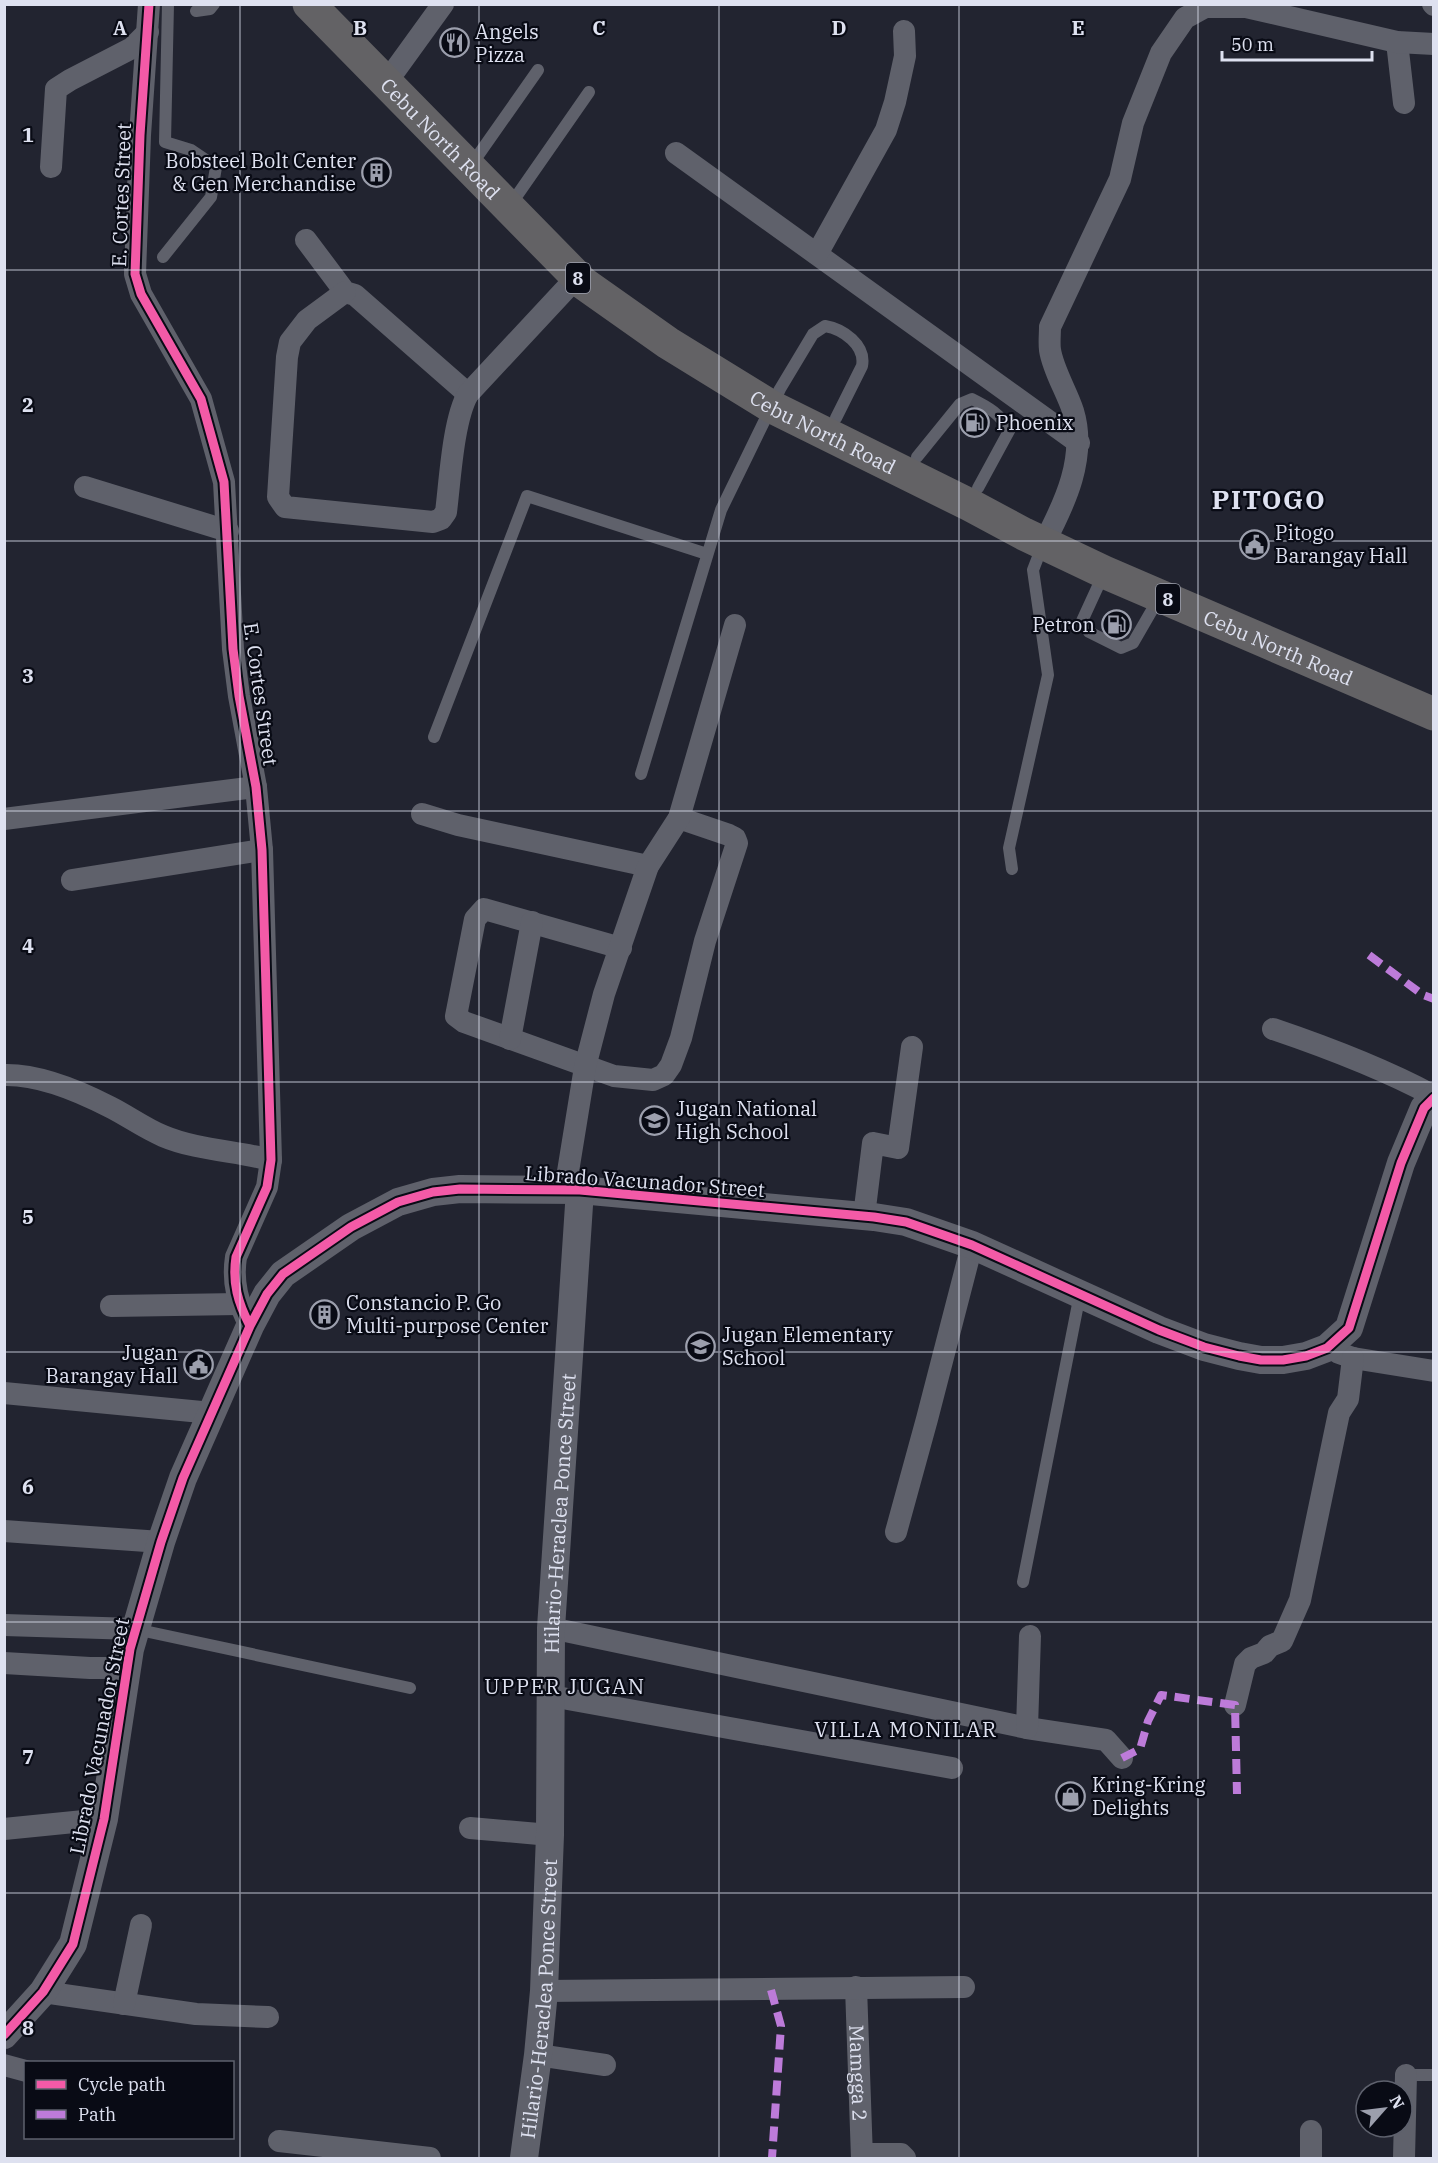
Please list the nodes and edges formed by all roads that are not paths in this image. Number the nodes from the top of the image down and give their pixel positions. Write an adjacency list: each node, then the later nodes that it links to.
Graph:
1 (148, 4): 9 (street, E. Cortes Street)
2 (168, 4): 22 (lane)
3 (214, 4): 7 (lane)
4 (309, 4): 13 (main road, Cebu North Road / 8)
5 (333, 4): 13 (main road, Cebu North Road / 8)
6 (443, 4): 13 (street)
7 (196, 11)
8 (904, 31): 21 (street)
9 (148, 32): 18 (street); 32 (street, E. Cortes Street)
10 (1397, 42): 11 (street); 15 (street); 28 (street)
11 (1434, 44)
12 (537, 70): 17 (lane)
13 (390, 75): 17 (main road, Cebu North Road / 8); 23 (main road, Cebu North Road / 8)
14 (589, 92): 19 (lane)
15 (1404, 103)
16 (676, 153): 21 (street)
17 (479, 154): 19 (main road, Cebu North Road / 8)
18 (51, 167)
19 (518, 194): 26 (main road, Cebu North Road / 8)
20 (306, 240): 24 (street)
21 (817, 254): 28 (street)
22 (163, 257)
23 (577, 277): 25 (street); 26 (main road, Cebu North Road / 8)
24 (345, 292): 25 (street); 25 (street)
25 (468, 394)
26 (776, 398): 27 (main road, Cebu North Road / 8); 27 (lane); 33 (main road, Cebu North Road / 8); 34 (lane)
27 (836, 418): 29 (main road, Cebu North Road / 8)
28 (1079, 443): 33 (street)
29 (917, 457): 31 (main road, Cebu North Road / 8); 31 (lane)
30 (85, 487): 32 (street)
31 (978, 488): 33 (main road, Cebu North Road / 8)
32 (228, 531): 42 (street, E. Cortes Street)
33 (1049, 534): 35 (main road, Cebu North Road / 8); 38 (main road, Cebu North Road / 8); 48 (lane)
34 (707, 554): 40 (lane); 41 (lane)
35 (1104, 572): 36 (main road, Cebu North Road / 8); 36 (lane)
36 (1160, 596): 39 (main road, Cebu North Road / 8)
37 (735, 625): 44 (street)
38 (1434, 694)
39 (1434, 714)
40 (434, 737)
41 (641, 774)
42 (256, 787): 45 (street); 46 (street, E. Cortes Street)
43 (422, 814): 47 (street)
44 (679, 818): 47 (street); 55 (street)
45 (4, 819)
46 (261, 850): 49 (street); 58 (street, E. Cortes Street)
47 (648, 866): 51 (street)
48 (1011, 868)
49 (72, 880)
50 (532, 922): 51 (street); 53 (street); 53 (street)
51 (621, 948): 55 (street)
52 (1273, 1029): 57 (street)
53 (510, 1039): 55 (street)
54 (912, 1047): 60 (street)
55 (585, 1067): 59 (street)
56 (4, 1075): 58 (street)
57 (1434, 1097): 65 (street, Librado Vacunador Street)
58 (271, 1160): 64 (street, E. Cortes Street)
59 (572, 1190): 60 (street, Librado Vacunador Street); 64 (street, Librado Vacunador Street); 75 (street, Hilario-Heraclea Ponce Street)
60 (864, 1216): 61 (street, Librado Vacunador Street)
61 (972, 1245): 62 (street, Librado Vacunador Street); 71 (street)
62 (1080, 1294): 65 (street, Librado Vacunador Street); 73 (lane)
63 (111, 1306): 64 (street)
64 (245, 1315): 69 (street, Librado Vacunador Street)
65 (1327, 1348): 66 (street)
66 (1353, 1358): 67 (street); 82 (street)
67 (1434, 1371)
68 (4, 1394): 69 (street)
69 (212, 1413): 72 (street, Librado Vacunador Street)
70 (4, 1532): 72 (street)
71 (896, 1532)
72 (161, 1542): 76 (street, Librado Vacunador Street)
73 (1023, 1582)
74 (4, 1625): 76 (street)
75 (551, 1628): 81 (street, Hilario-Heraclea Ponce Street); 83 (street)
76 (135, 1629): 79 (street, Librado Vacunador Street); 80 (lane)
77 (1030, 1636): 83 (street)
78 (4, 1663): 79 (street)
79 (128, 1668): 86 (street, Librado Vacunador Street)
80 (410, 1688)
81 (551, 1696): 85 (street); 89 (street, Hilario-Heraclea Ponce Street)
82 (1235, 1705)
83 (1027, 1728): 84 (street)
84 (1122, 1758)
85 (952, 1768)
86 (104, 1818): 88 (street); 94 (street, Librado Vacunador Street)
87 (470, 1828): 89 (street)
88 (4, 1829)
89 (550, 1835): 93 (street, Hilario-Heraclea Ponce Street)
90 (141, 1925): 95 (street)
91 (856, 1987): 92 (street); 93 (street); 107 (street, Mamgga 2)
92 (964, 1987)
93 (544, 1991): 98 (street, Hilario-Heraclea Ponce Street)
94 (43, 1992): 95 (street); 97 (street, Librado Vacunador Street)
95 (124, 2004): 96 (street)
96 (268, 2017)
97 (4, 2035)
98 (538, 2055): 100 (street); 109 (street, Hilario-Heraclea Ponce Street)
99 (4, 2065): 101 (street)
100 (605, 2065)
101 (24, 2071)
102 (1406, 2075): 103 (lane); 112 (street)
103 (1434, 2076)
104 (1311, 2132): 111 (street)
105 (279, 2141): 106 (street)
106 (345, 2154): 108 (street)
107 (862, 2156): 110 (street)
108 (430, 2158)
109 (524, 2158)
110 (905, 2158)
111 (1311, 2158)
112 (1404, 2158)

